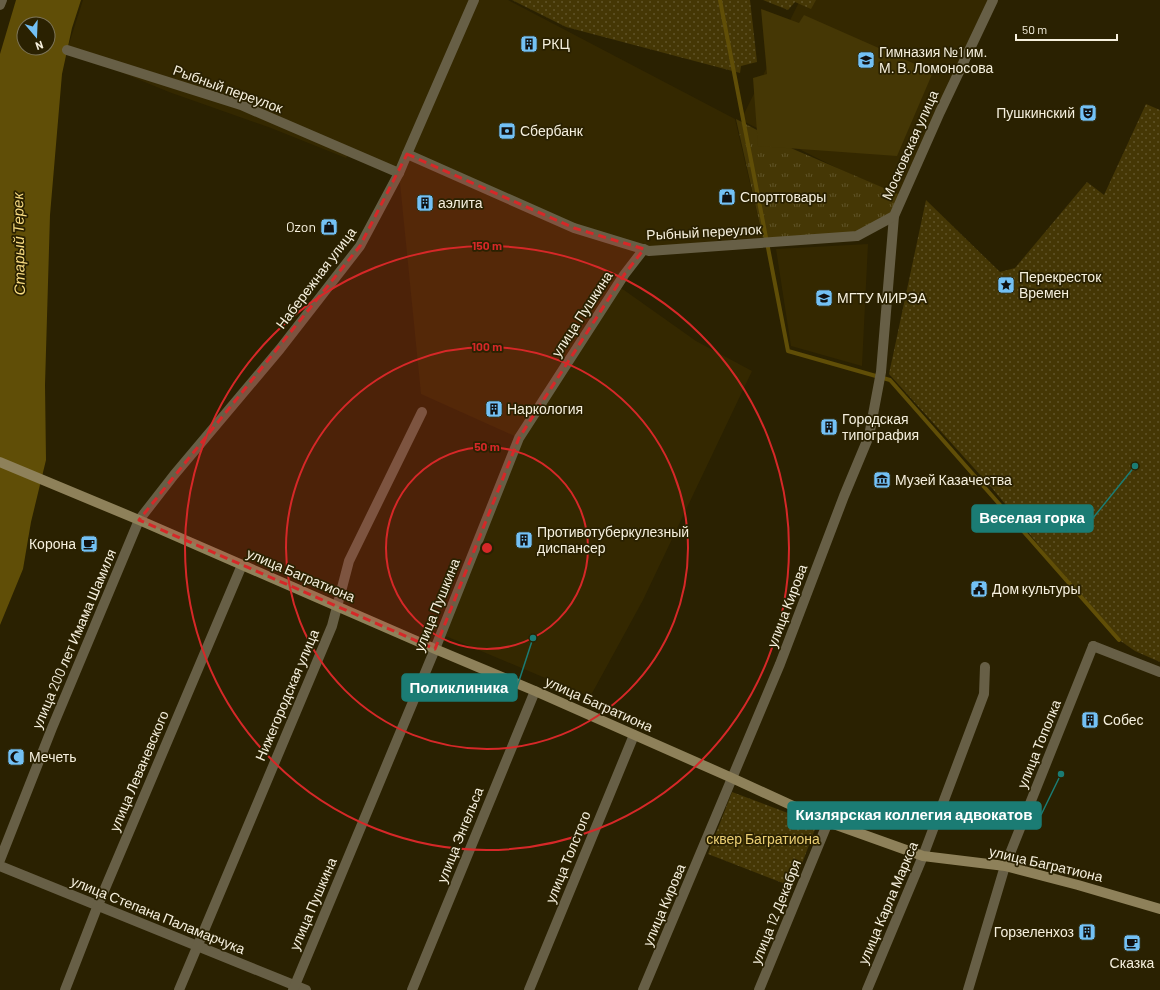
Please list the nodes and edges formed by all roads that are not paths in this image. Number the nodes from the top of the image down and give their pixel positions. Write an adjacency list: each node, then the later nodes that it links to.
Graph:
1 (2, 0): 4 (street)
2 (474, 0): 6 (street, Набережная улица)
3 (993, 0): 8 (street, Московская улица)
4 (0, 5)
5 (67, 50): 7 (street, Рыбный переулок)
6 (407, 154): 7 (street, Набережная улица); 9 (street, Рыбный переулок)
7 (399, 173): 12 (street, Набережная улица)
8 (894, 216): 9 (street, Рыбный переулок); 20 (street, улица Кирова)
9 (644, 250): 15 (street, улица Пушкина)
10 (422, 412): 14 (street, Нижегородская улица)
11 (0, 462): 12 (main road, улица Багратиона)
12 (139, 520): 13 (main road, улица Багратиона); 23 (street, улица 200 лет Имама Шамиля)
13 (242, 565): 14 (main road, улица Багратиона); 26 (street, улица Леваневского)
14 (337, 606): 15 (main road, улица Багратиона); 28 (street, Нижегородская улица)
15 (435, 649): 18 (main road, улица Багратиона); 29 (street, улица Пушкина)
16 (985, 667): 22 (street, улица Карла Маркса)
17 (1160, 672): 25 (street, улица Тополка)
18 (535, 691): 19 (main road, улица Багратиона); 33 (street, улица Энгельса)
19 (634, 735): 20 (main road, улица Багратиона); 34 (street, улица Толстого)
20 (732, 778): 21 (main road, улица Багратиона); 35 (street, улица Кирова)
21 (828, 822): 22 (main road, улица Багратиона); 36 (street, улица 12 Декабря)
22 (923, 856): 25 (main road, улица Багратиона); 37 (street, улица Карла Маркса)
23 (0, 860)
24 (0, 866): 26 (street, улица Степана Паламарчука)
25 (1005, 866): 27 (main road, улица Багратиона); 38 (street, улица Тополка)
26 (98, 905): 28 (street, улица Степана Паламарчука); 30 (street, улица Леваневского)
27 (1160, 909)
28 (196, 945): 29 (street, улица Степана Паламарчука); 31 (street, Нижегородская улица)
29 (294, 988): 32 (street, улица Степана Паламарчука)
30 (66, 990)
31 (179, 990)
32 (306, 990)
33 (412, 990)
34 (528, 990)
35 (643, 990)
36 (759, 990)
37 (867, 990)
38 (968, 990)

